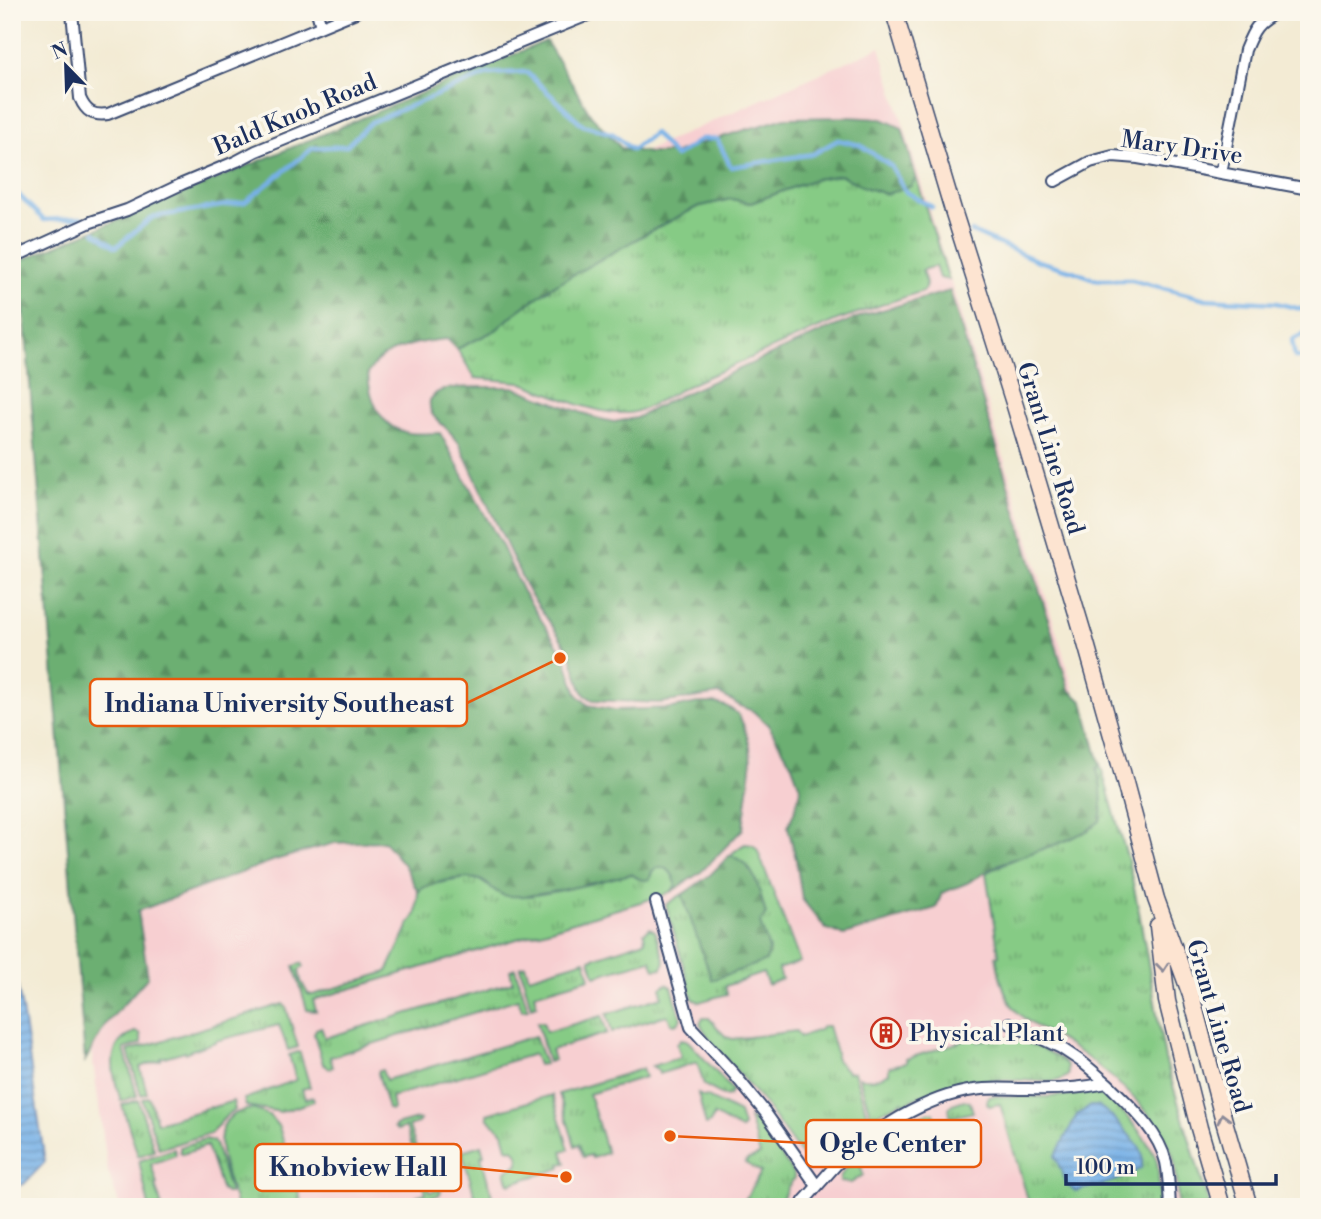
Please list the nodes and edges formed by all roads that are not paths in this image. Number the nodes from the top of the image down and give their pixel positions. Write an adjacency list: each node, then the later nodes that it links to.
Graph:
1 (72, 12): 7 (street)
2 (317, 12): 7 (street)
3 (356, 12): 7 (street)
4 (595, 12): 11 (street, Bald Knob Road)
5 (894, 12): 12 (main road, Grant Line Road)
6 (1277, 12): 8 (street)
7 (321, 26)
8 (1221, 173): 9 (street, Mary Drive); 10 (street, Mary Drive)
9 (1055, 181)
10 (1309, 189)
11 (12, 258)
12 (1156, 899): 19 (main road, Grant Line Road, one-way to 19); 20 (main road, Grant Line Road, one-way to 12)
13 (656, 902): 16 (street)
14 (1010, 1023): 15 (street)
15 (1107, 1083): 16 (street); 18 (street)
16 (817, 1186): 17 (street)
17 (802, 1207)
18 (1170, 1207)
19 (1222, 1207)
20 (1249, 1207)

